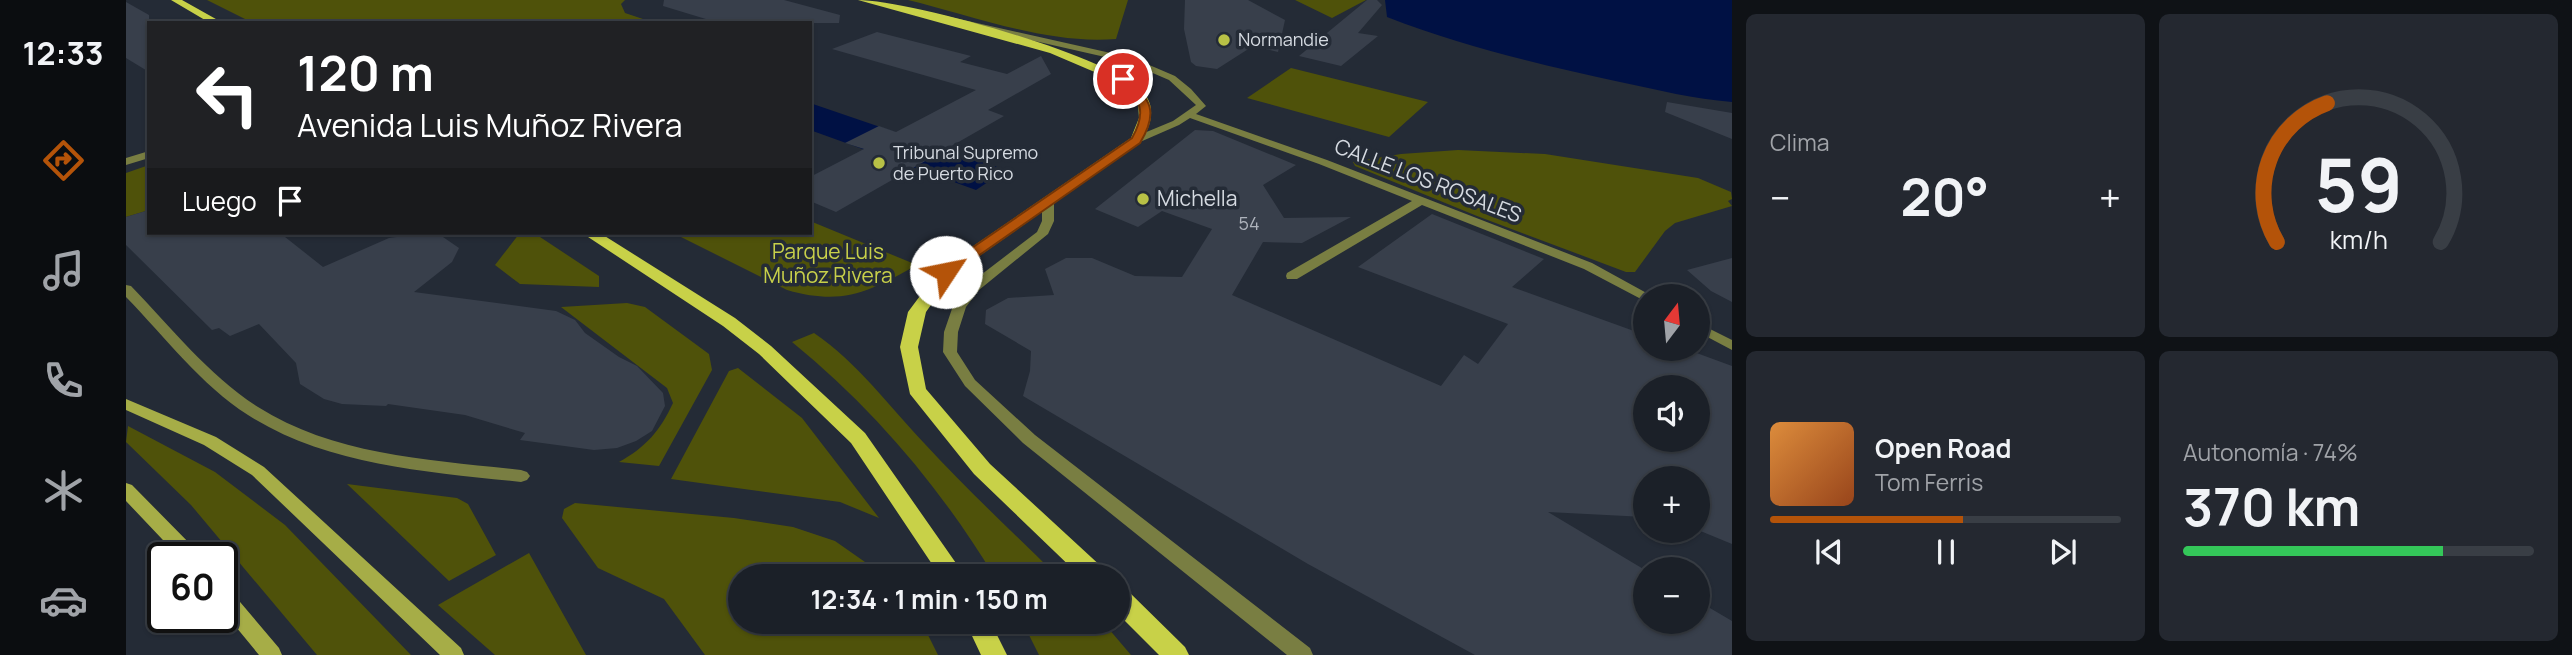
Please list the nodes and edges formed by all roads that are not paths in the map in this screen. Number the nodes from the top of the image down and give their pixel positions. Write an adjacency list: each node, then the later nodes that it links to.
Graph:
1 (175, 0): 4 (main road)
2 (862, 0): 3 (main road)
3 (903, 10): 5 (street); 6 (main road)
4 (214, 21)
5 (1190, 115): 6 (street); 9 (street, CALLE LOS ROSALES)
6 (1136, 141): 10 (main road)
7 (147, 155): 8 (street)
8 (126, 162)
9 (1420, 201): 12 (street); 14 (street, CALLE LOS ROSALES)
10 (1048, 203): 22 (main road); 30 (street)
11 (593, 235): 21 (main road)
12 (1292, 276)
13 (126, 289): 18 (street)
14 (1633, 289)
15 (1710, 334): 16 (street)
16 (1732, 346)
17 (126, 404): 27 (main road)
18 (521, 476)
19 (126, 491): 20 (main road)
20 (176, 542)
21 (945, 564)
22 (1083, 564)
23 (1130, 609): 29 (main road)
24 (238, 614): 26 (main road)
25 (983, 634): 28 (main road)
26 (272, 655)
27 (454, 655)
28 (994, 655)
29 (1176, 655)
30 (1303, 655)

